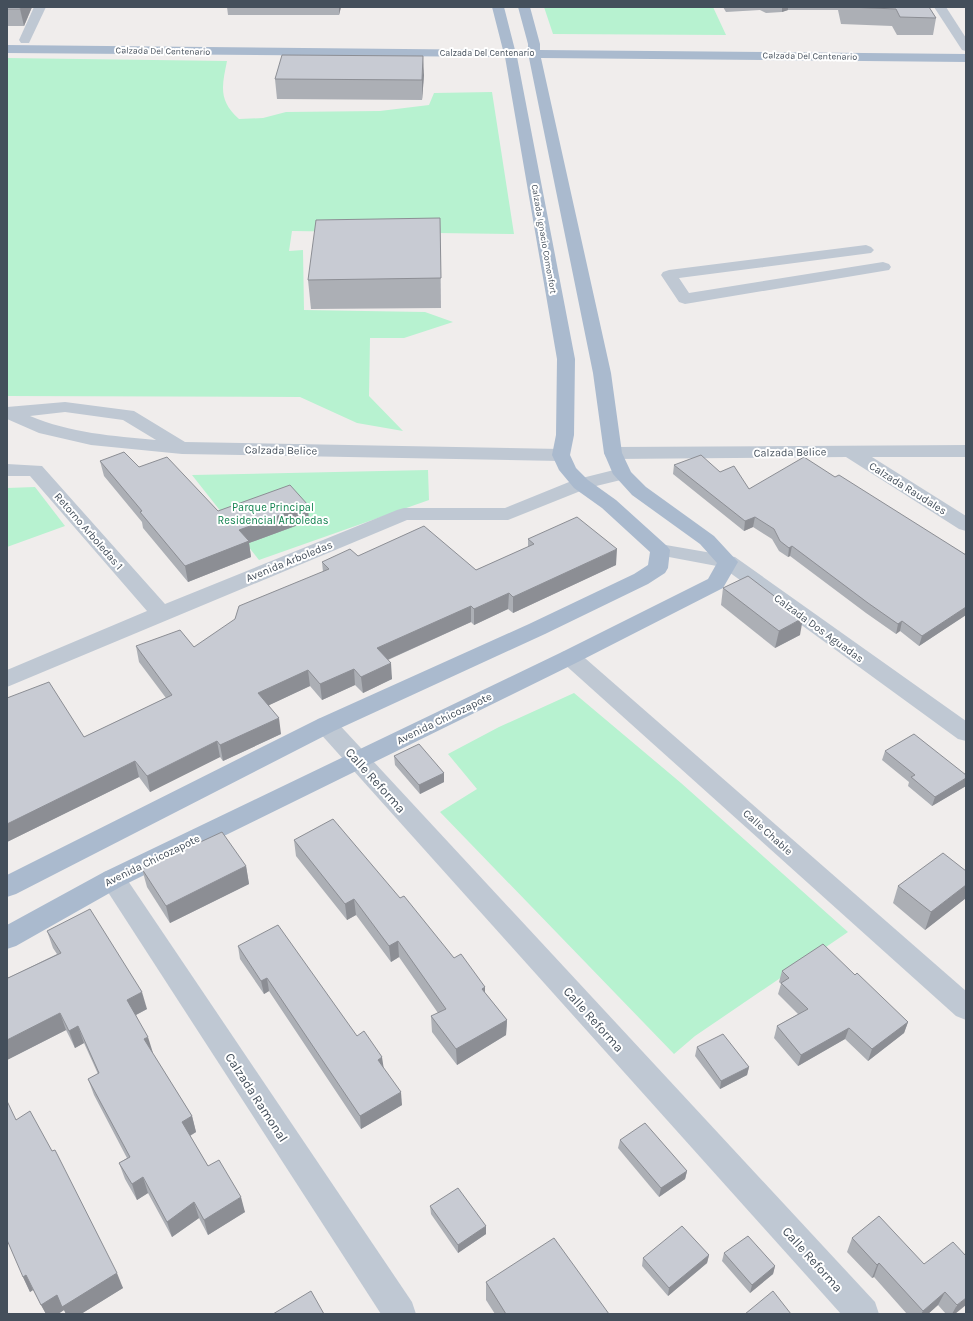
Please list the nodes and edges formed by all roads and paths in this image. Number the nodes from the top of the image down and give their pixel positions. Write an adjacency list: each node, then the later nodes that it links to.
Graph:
1 (40, 7): 6 (street)
2 (498, 7): 9 (main road, Calzada Ignacio Comonfort)
3 (524, 7): 10 (main road)
4 (940, 7): 7 (street)
5 (7, 39): 6 (main road, Calzada Del Centenario)
6 (25, 40): 9 (main road, Calzada Del Centenario)
7 (966, 47): 10 (main road, Calzada Del Centenario)
8 (7, 49): 9 (main road, Calzada Del Centenario)
9 (508, 49): 10 (main road, Calzada Del Centenario); 20 (main road, Calzada Ignacio Comonfort)
10 (534, 49): 11 (main road, Calzada Del Centenario); 18 (main road)
11 (966, 58)
12 (866, 250): 13 (street)
13 (883, 267)
14 (8, 412): 15 (street, Calzada Belice); 15 (street)
15 (182, 448): 20 (street, Calzada Belice)
16 (849, 451): 17 (street, Calzada Belice); 18 (street, Calzada Belice); 22 (street, Calzada Raudales)
17 (966, 451)
18 (613, 453): 21 (main road)
19 (7, 470): 25 (street, Retorno Arboledas 1)
20 (570, 470): 21 (street); 23 (main road); 25 (street, Avenida Arboledas)
21 (622, 474): 24 (main road)
22 (966, 525)
23 (660, 550): 24 (street, Calzada Dos Aguadas); 28 (main road)
24 (728, 562): 26 (main road, Avenida Chicozapote); 29 (street, Calzada Dos Aguadas)
25 (161, 613): 27 (street, Avenida Arboledas)
26 (570, 657): 30 (main road, Avenida Chicozapote); 34 (street, Calle Chable)
27 (7, 679)
28 (326, 725): 30 (street, Calle Reforma); 32 (main road)
29 (966, 733)
30 (357, 760): 31 (main road, Avenida Chicozapote); 36 (street, Calle Reforma)
31 (113, 879): 33 (main road, Avenida Chicozapote); 35 (street, Calzada Ramonal)
32 (7, 887)
33 (7, 938)
34 (966, 1008)
35 (400, 1314)
36 (863, 1314)

